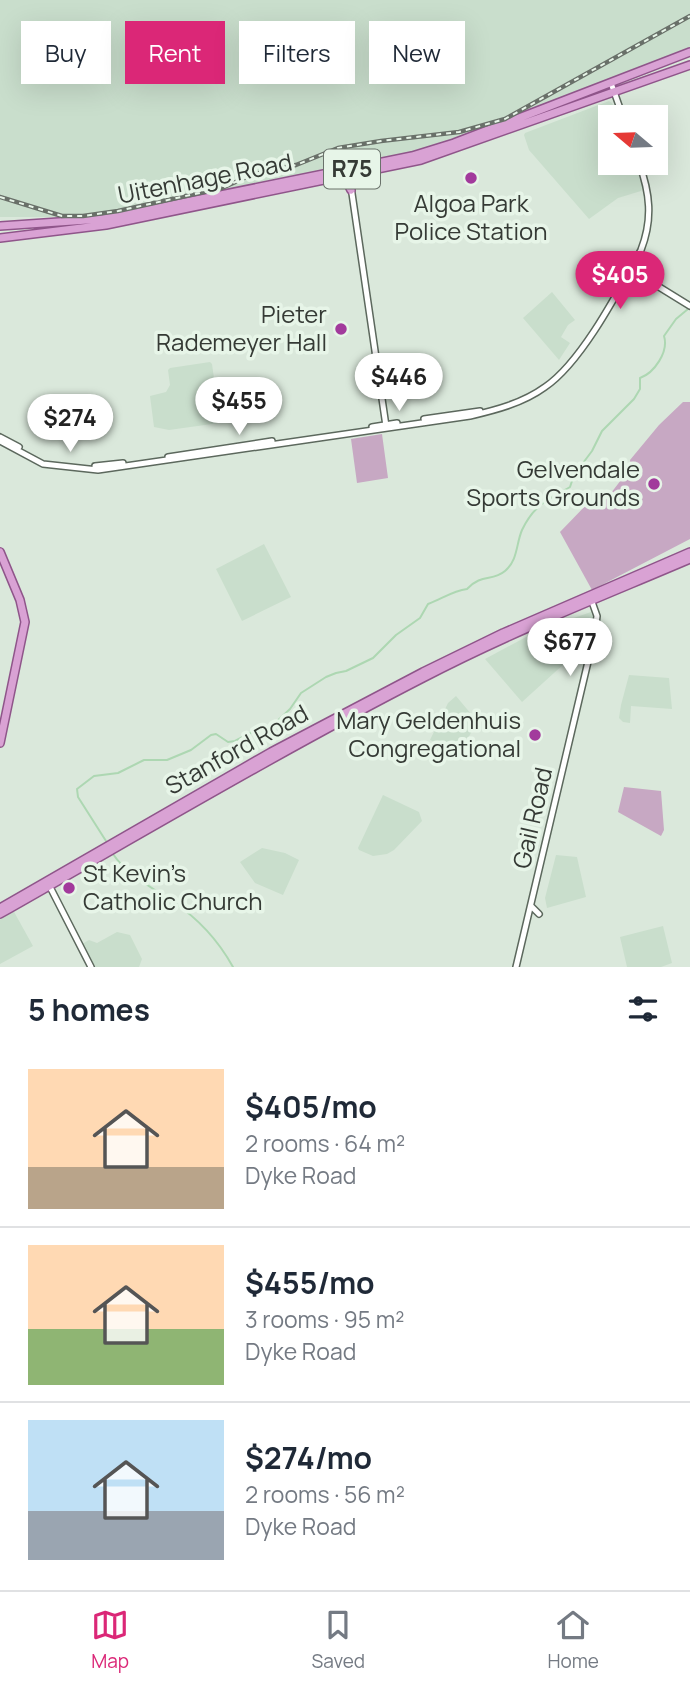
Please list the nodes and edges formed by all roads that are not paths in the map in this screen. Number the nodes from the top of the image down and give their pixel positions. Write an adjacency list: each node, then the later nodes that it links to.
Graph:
1 (690, 52): 3 (main road, Uitenhage Road / R75)
2 (690, 65): 3 (main road, Uitenhage Road / R75)
3 (614, 91): 4 (street); 5 (main road, Uitenhage Road / R75); 5 (main road, Uitenhage Road / R75)
4 (619, 105)
5 (349, 172): 7 (main road, Uitenhage Road / R75); 8 (street); 9 (main road, Uitenhage Road / R75)
6 (643, 175): 11 (street)
7 (337, 178): 8 (main road); 10 (main road, Uitenhage Road / R75)
8 (351, 190): 13 (street)
9 (0, 226)
10 (0, 238)
11 (630, 269): 12 (street); 13 (street)
12 (688, 305)
13 (386, 427): 14 (street)
14 (0, 439)
15 (0, 552): 19 (main road)
16 (690, 552): 18 (main road, Stanford Road)
17 (690, 559): 18 (main road, Stanford Road)
18 (591, 599): 20 (main road, Stanford Road); 21 (street, Gail Road)
19 (0, 743)
20 (47, 884): 22 (main road, Stanford Road); 23 (main road, Stanford Road); 25 (street)
21 (531, 906): 24 (street); 26 (street, Gail Road)
22 (0, 908)
23 (0, 914)
24 (540, 914)
25 (91, 967)
26 (516, 967)

